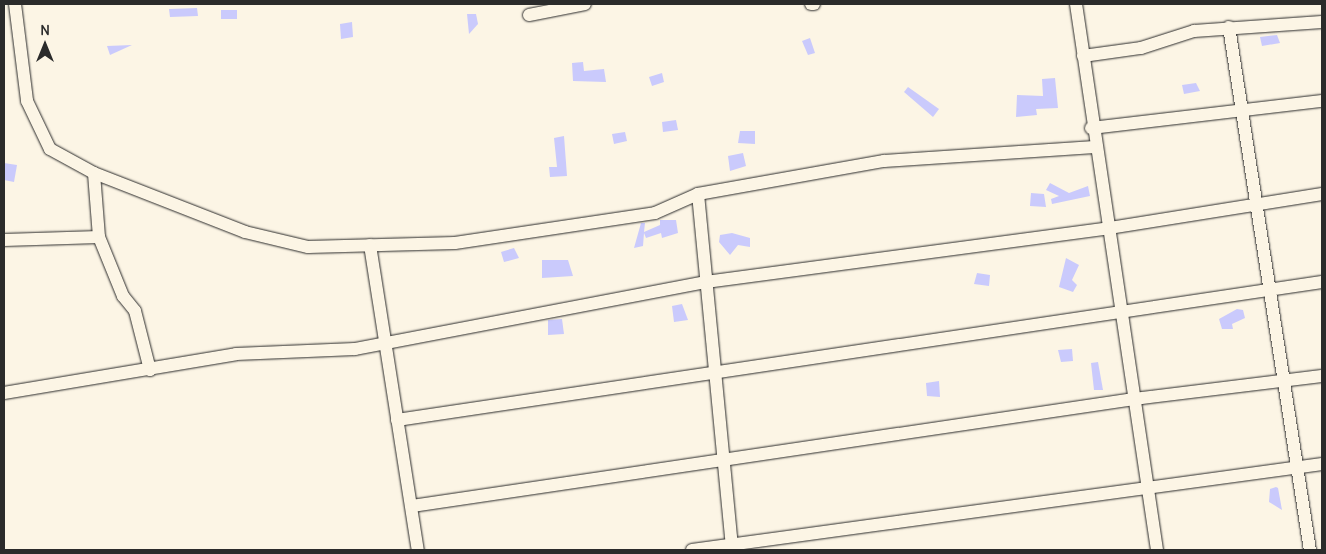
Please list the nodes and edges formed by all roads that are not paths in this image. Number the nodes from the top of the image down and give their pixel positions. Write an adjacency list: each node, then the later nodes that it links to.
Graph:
1 (15, 4): 13 (street)
2 (586, 4): 4 (street)
3 (1076, 4): 8 (street)
4 (554, 8): 5 (street)
5 (529, 15)
6 (1322, 22): 7 (street)
7 (1229, 27): 8 (street); 10 (street)
8 (1083, 56): 11 (street)
9 (1322, 101): 10 (street)
10 (1242, 110): 11 (street); 16 (street)
11 (1091, 128): 12 (street)
12 (1095, 147): 14 (street); 17 (street)
13 (94, 173): 18 (street); 20 (street)
14 (698, 194): 20 (street); 21 (street)
15 (1322, 194): 16 (street)
16 (1257, 205): 17 (street); 23 (street)
17 (1110, 228): 21 (street); 24 (street)
18 (99, 237): 19 (street); 26 (street)
19 (4, 240)
20 (370, 245): 25 (street)
21 (706, 282): 25 (street); 27 (street)
22 (1322, 282): 23 (street)
23 (1268, 289): 24 (street); 29 (street)
24 (1122, 312): 27 (street); 31 (street)
25 (385, 344): 26 (street); 32 (street)
26 (150, 370): 30 (street)
27 (716, 373): 32 (street); 33 (street)
28 (1322, 376): 29 (street)
29 (1282, 382): 31 (street); 35 (street)
30 (4, 393)
31 (1134, 399): 33 (street); 36 (street)
32 (397, 420): 37 (street)
33 (725, 461): 37 (street); 38 (street)
34 (1322, 464): 35 (street)
35 (1295, 469): 36 (street); 39 (street)
36 (1146, 486): 38 (street); 42 (street)
37 (412, 506): 40 (street)
38 (732, 548): 41 (street)
39 (1311, 549)
40 (418, 550)
41 (692, 550)
42 (1157, 550)

